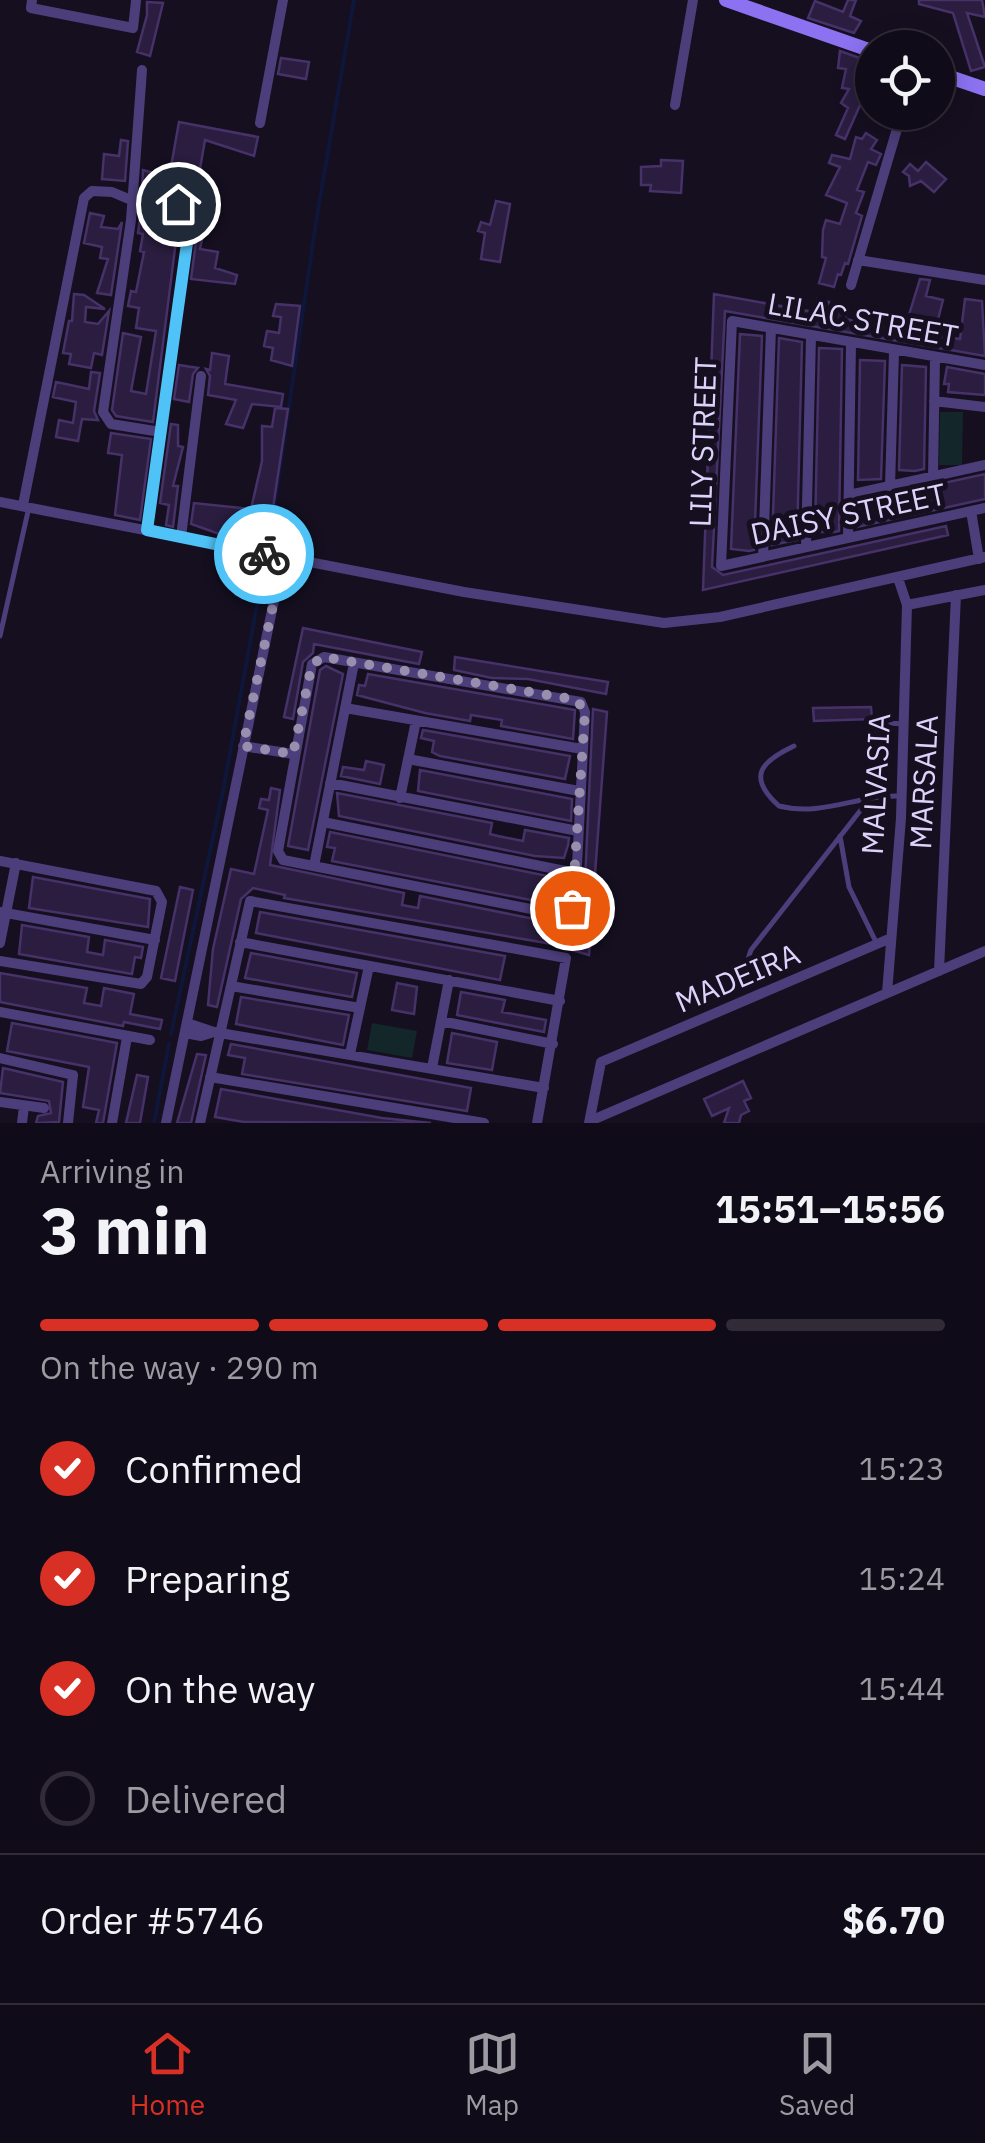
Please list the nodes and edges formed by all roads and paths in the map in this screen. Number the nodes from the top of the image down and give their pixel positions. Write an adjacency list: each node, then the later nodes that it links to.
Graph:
1 (32, 0): 5 (street)
2 (282, 0): 11 (street)
3 (693, 0): 10 (street)
4 (726, 0): 6 (street)
5 (136, 1)
6 (855, 45)
7 (142, 70): 13 (street)
8 (955, 79): 9 (street)
9 (985, 89)
10 (675, 105)
11 (260, 123)
12 (897, 130): 14 (street)
13 (131, 200): 27 (street); 27 (street); 33 (street)
14 (858, 260): 15 (street); 16 (street)
15 (985, 280)
16 (851, 285)
17 (732, 321): 18 (street, LILAC STREET); 43 (street, LILY STREET)
18 (771, 328): 19 (street, LILAC STREET); 40 (street)
19 (812, 336): 20 (street, LILAC STREET); 39 (street)
20 (851, 344): 21 (street, LILAC STREET); 31 (street)
21 (894, 352): 22 (street, LILAC STREET); 30 (street)
22 (936, 358): 23 (street, LILAC STREET); 25 (street)
23 (985, 364)
24 (201, 376): 37 (street)
25 (934, 401): 26 (street); 29 (street)
26 (985, 407)
27 (161, 432): 36 (street)
28 (985, 465): 29 (street)
29 (933, 476): 30 (street)
30 (890, 486): 31 (street)
31 (849, 495): 38 (street)
32 (0, 502): 33 (street)
33 (26, 506): 36 (street); 48 (lane)
34 (985, 508): 35 (street, DAISY STREET)
35 (971, 511): 38 (street, DAISY STREET); 42 (street)
36 (147, 530): 37 (street)
37 (180, 537): 41 (street)
38 (848, 538): 39 (street, DAISY STREET)
39 (806, 548): 40 (street, DAISY STREET)
40 (763, 557): 43 (street, DAISY STREET)
41 (283, 558): 44 (street); 53 (street)
42 (982, 558): 44 (street)
43 (722, 566)
44 (898, 578): 47 (street, MALVASIA)
45 (985, 590): 46 (street)
46 (956, 596): 47 (street); 80 (street, MARSALA)
47 (907, 605): 52 (street, MALVASIA)
48 (0, 636)
49 (354, 663): 50 (street); 55 (street); 56 (street)
50 (346, 708): 51 (street); 58 (street)
51 (416, 721): 55 (street); 57 (street)
52 (904, 724): 60 (street, MALVASIA); 61 (lane)
53 (243, 746): 56 (street); 88 (street)
54 (794, 746): 61 (lane)
55 (582, 749): 59 (street)
56 (293, 754): 68 (street)
57 (408, 760): 59 (street); 62 (street)
58 (330, 783): 62 (street); 63 (street)
59 (578, 791): 64 (street)
60 (902, 796): 61 (lane); 71 (street, MALVASIA)
61 (871, 797): 65 (lane)
62 (400, 798): 64 (street)
63 (323, 822): 68 (street); 69 (street)
64 (578, 831): 69 (street)
65 (840, 836): 75 (lane); 79 (lane)
66 (0, 861): 67 (street)
67 (16, 864): 70 (street); 72 (street)
68 (314, 866): 69 (street)
69 (576, 872)
70 (3, 912): 72 (street); 74 (street)
71 (891, 938): 75 (street, MADEIRA); 83 (street, MALVASIA)
72 (155, 940): 77 (street)
73 (240, 942): 78 (street); 82 (street); 84 (street)
74 (0, 943)
75 (877, 944): 101 (street, MADEIRA)
76 (985, 951): 80 (street)
77 (0, 960)
78 (368, 966): 81 (street); 85 (street)
79 (744, 971)
80 (939, 971): 83 (street)
81 (449, 980): 84 (street); 87 (street)
82 (231, 986): 85 (street); 89 (street)
83 (887, 993): 101 (street)
84 (560, 1001): 92 (street)
85 (360, 1008): 93 (street)
86 (0, 1012): 90 (street)
87 (441, 1022): 92 (street); 95 (street)
88 (185, 1028): 89 (street); 105 (street)
89 (217, 1032): 93 (street); 96 (street)
90 (126, 1037): 91 (street); 104 (street)
91 (150, 1040)
92 (553, 1044): 97 (street)
93 (350, 1054): 95 (street)
94 (0, 1058): 103 (street)
95 (432, 1068): 97 (street)
96 (210, 1078): 106 (street); 107 (street)
97 (544, 1088): 108 (street)
98 (0, 1102): 99 (street)
99 (24, 1106): 100 (street); 102 (street)
100 (44, 1108)
101 (590, 1122)
102 (22, 1123)
103 (68, 1123)
104 (112, 1123)
105 (166, 1123)
106 (200, 1123)
107 (484, 1123)
108 (538, 1123)

